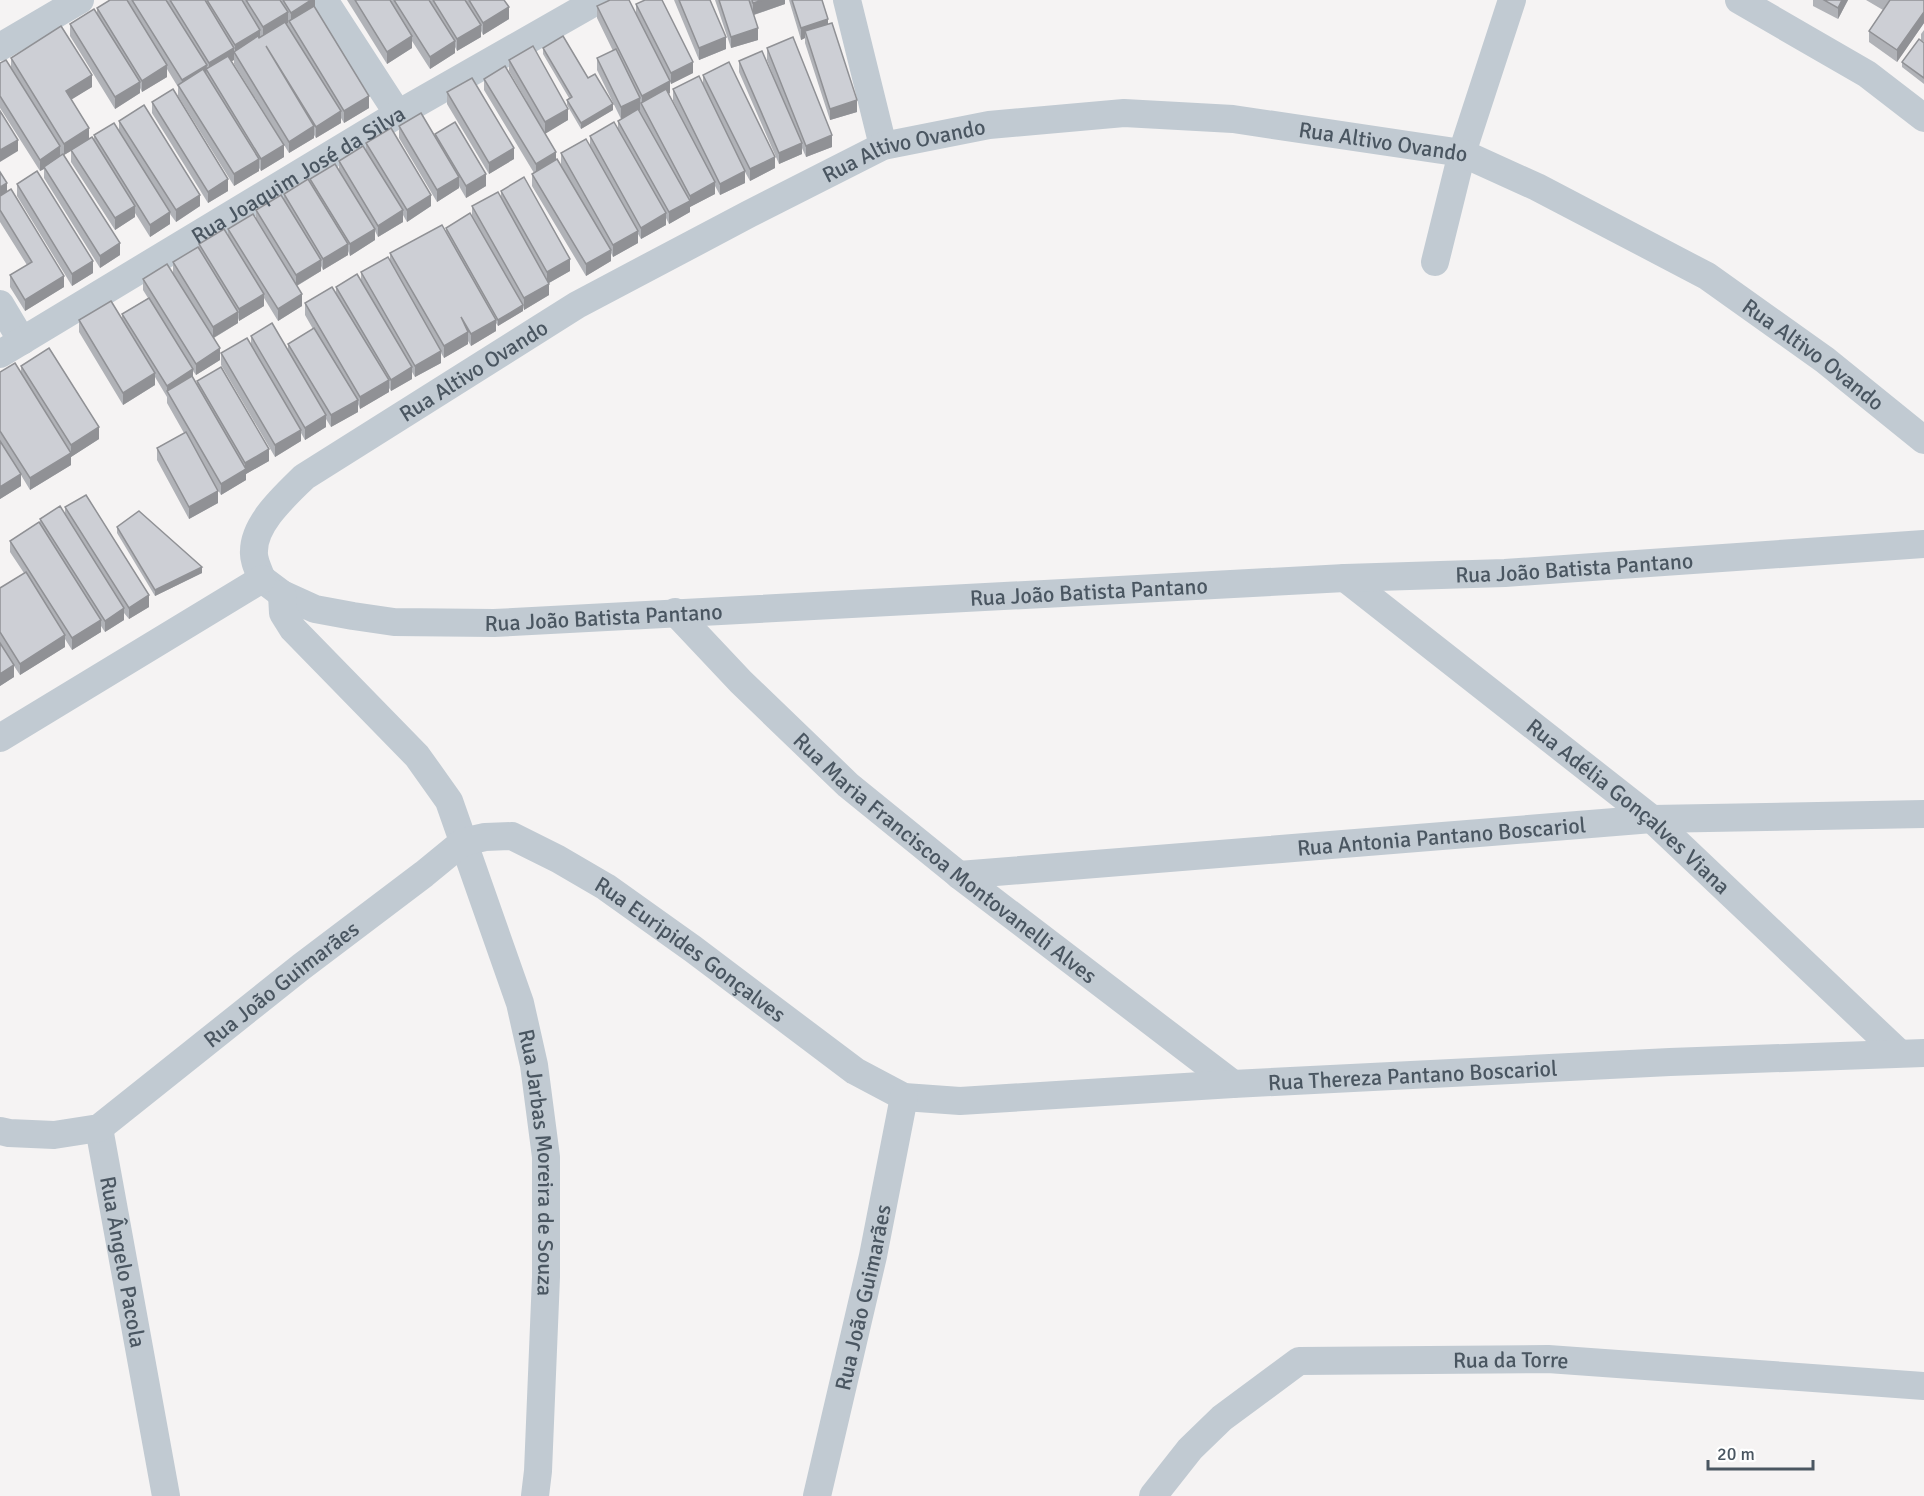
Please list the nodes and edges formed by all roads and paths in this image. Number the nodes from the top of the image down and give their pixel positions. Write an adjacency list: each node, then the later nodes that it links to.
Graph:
1 (80, 0): 7 (street)
2 (324, 0): 8 (street)
3 (598, 0): 8 (street, Rua Joaquim José da Silva)
4 (847, 0): 10 (street)
5 (1512, 0): 11 (street)
6 (1739, 0): 9 (street)
7 (0, 47)
8 (398, 114): 14 (street, Rua Joaquim José da Silva)
9 (1924, 118)
10 (883, 146): 11 (street, Rua Altivo Ovando); 18 (street, Rua Altivo Ovando)
11 (1462, 153): 12 (street); 15 (street, Rua Altivo Ovando)
12 (1435, 262)
13 (0, 304): 14 (street)
14 (11, 348)
15 (1924, 440)
16 (1924, 544): 17 (street, Rua João Batista Pantano)
17 (1345, 578): 19 (street, Rua João Batista Pantano); 22 (street, Rua Adélia Gonçalves Viana)
18 (272, 586): 19 (street, Rua João Batista Pantano); 20 (street); 23 (street, Rua Altivo Ovando)
19 (675, 612): 24 (street, Rua Maria Franciscoa Montovanelli Alves)
20 (0, 738)
21 (1924, 814): 22 (street, Rua Antonia Pantano Boscariol)
22 (1652, 819): 24 (street, Rua Antonia Pantano Boscariol); 25 (street, Rua Adélia Gonçalves Viana)
23 (463, 842): 27 (street, Rua Euripides Gonçalves); 28 (street, Rua João Guimarães); 32 (street, Rua Jarbas Moreira de Souza)
24 (959, 875): 26 (street, Rua Maria Franciscoa Montovanelli Alves)
25 (1911, 1053): 26 (street, Rua Thereza Pantano Boscariol)
26 (1233, 1084): 27 (street, Rua Thereza Pantano Boscariol)
27 (904, 1097): 33 (street, Rua João Guimarães)
28 (99, 1128): 29 (street); 31 (street, Rua Ângelo Pacola)
29 (0, 1131)
30 (1924, 1386): 34 (street, Rua da Torre)
31 (166, 1496)
32 (536, 1496)
33 (818, 1496)
34 (1153, 1496)

